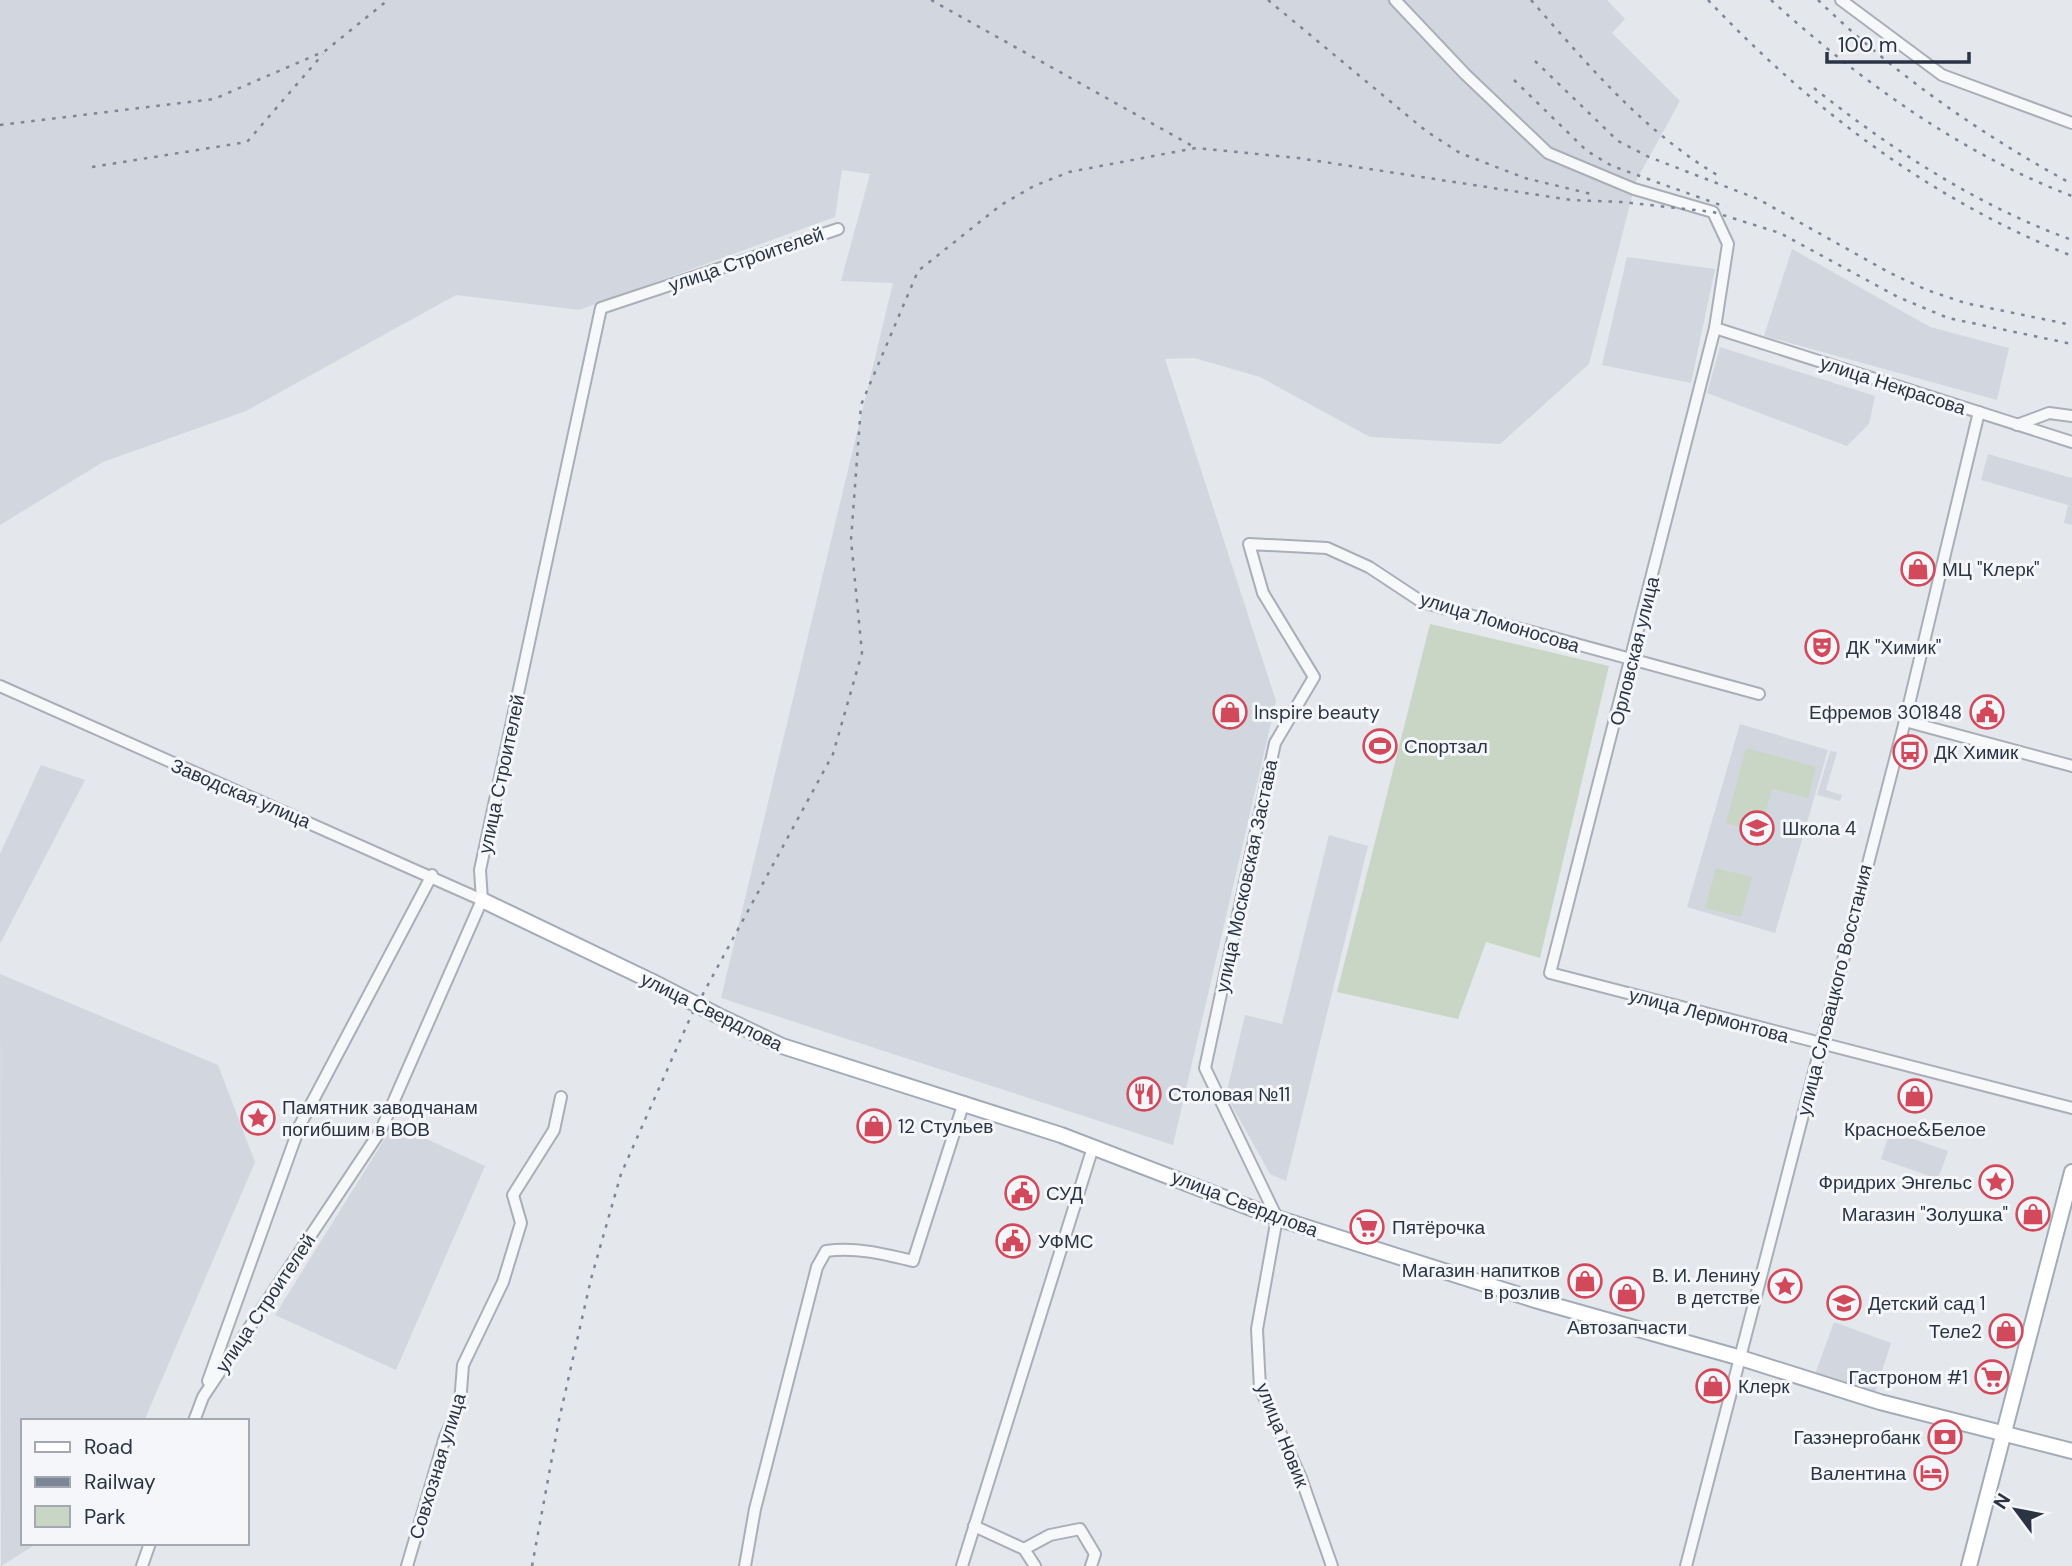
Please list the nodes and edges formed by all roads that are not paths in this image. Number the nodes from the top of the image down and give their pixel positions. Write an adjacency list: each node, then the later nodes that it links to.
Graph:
1 (1395, 0): 5 (street, Орловская улица)
2 (1841, 0): 3 (street)
3 (2072, 123)
4 (838, 229): 17 (street, улица Строителей)
5 (1715, 328): 6 (street, улица Некрасова); 11 (street, Орловская улица)
6 (1979, 412): 8 (street, улица Некрасова); 14 (street, улица Словацкого Восстания)
7 (2072, 416): 8 (street)
8 (2017, 425): 9 (street, улица Некрасова)
9 (2072, 442)
10 (1249, 544): 11 (street, улица Ломоносова); 25 (street, улица Московская Застава)
11 (1632, 660): 13 (street, улица Ломоносова); 18 (street, Орловская улица)
12 (0, 686): 16 (street, Заводская улица)
13 (1759, 694)
14 (1905, 721): 15 (street); 19 (street, улица Словацкого Восстания)
15 (2072, 766)
16 (432, 875): 17 (street, Заводская улица); 27 (street)
17 (482, 900): 21 (main road, улица Свердлова, bridge); 27 (street, улица Строителей)
18 (1550, 973): 19 (street, улица Лермонтова)
19 (1820, 1044): 22 (street, улица Лермонтова); 26 (street, улица Словацкого Восстания)
20 (561, 1097): 35 (street, Совхозная улица)
21 (964, 1102): 23 (main road, улица Свердлова); 36 (street)
22 (2072, 1108)
23 (1093, 1147): 25 (main road, улица Свердлова); 31 (street)
24 (2072, 1172): 29 (main road)
25 (1277, 1218): 26 (main road, улица Свердлова); 40 (street, улица Новик)
26 (1741, 1358): 29 (main road, улица Свердлова); 41 (street, улица Словацкого Восстания)
27 (203, 1397): 28 (street, улица Строителей)
28 (195, 1419)
29 (2005, 1432): 30 (main road, улица Свердлова); 42 (main road)
30 (2072, 1451)
31 (974, 1526): 33 (street); 37 (street)
32 (149, 1545): 34 (street)
33 (1024, 1549): 38 (street); 39 (street)
34 (142, 1566)
35 (407, 1566)
36 (745, 1566)
37 (962, 1566)
38 (1035, 1566)
39 (1091, 1566)
40 (1332, 1566)
41 (1686, 1566)
42 (1969, 1566)

